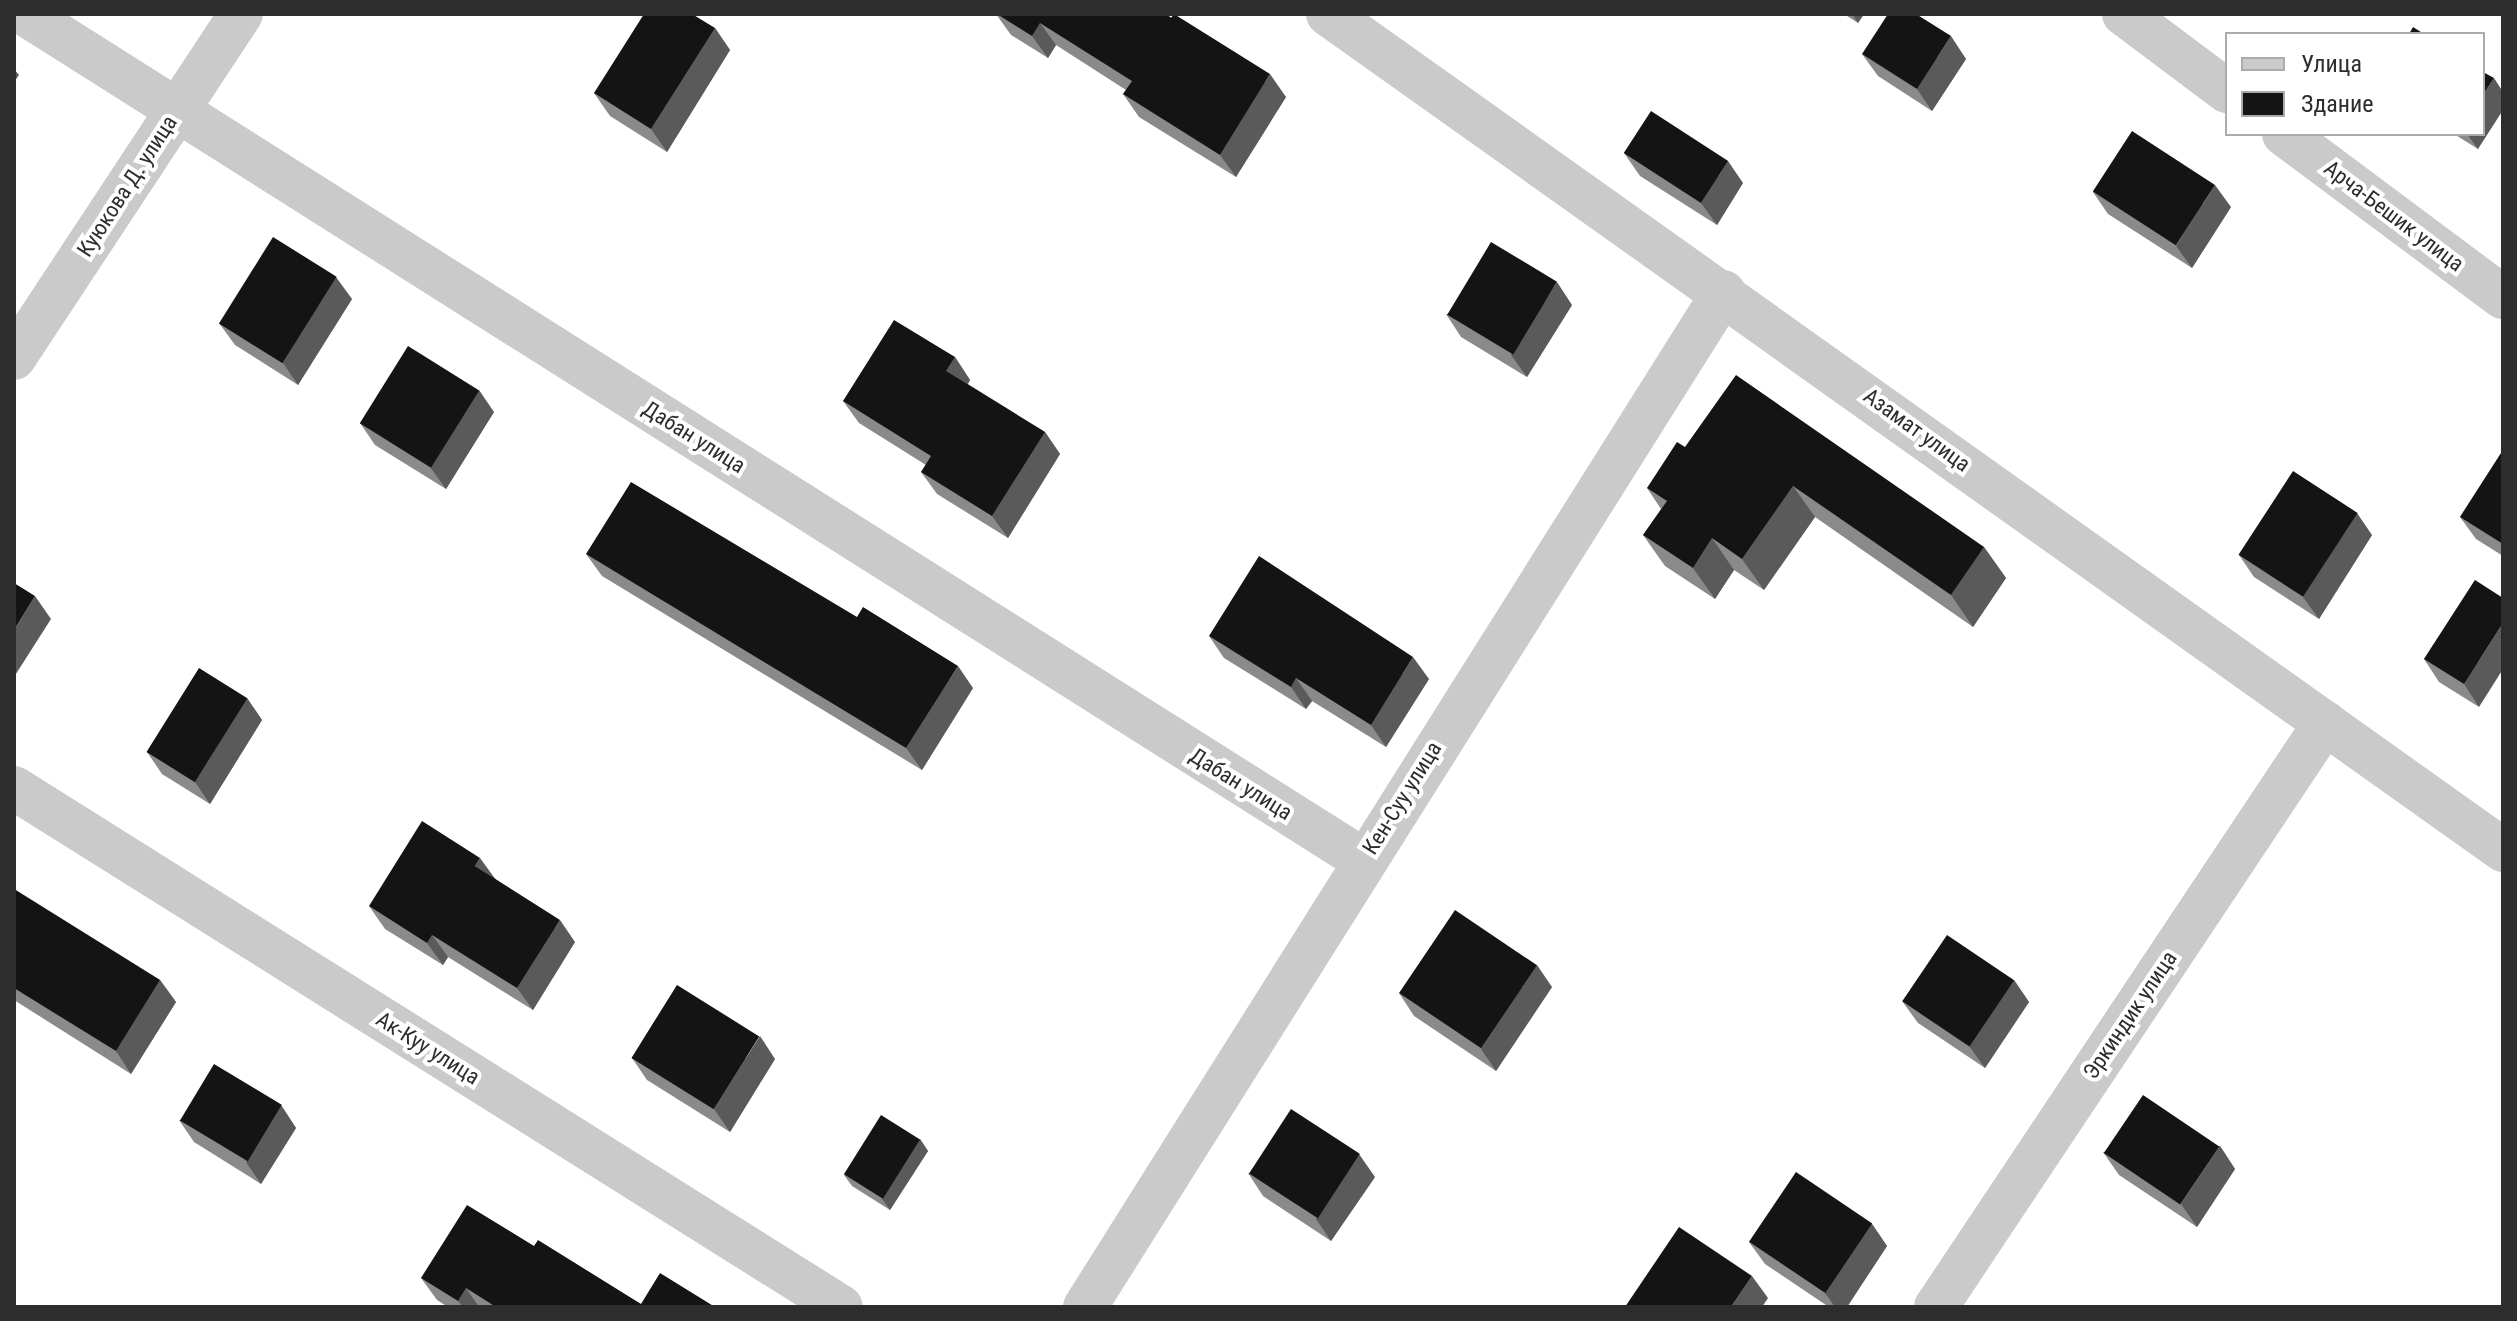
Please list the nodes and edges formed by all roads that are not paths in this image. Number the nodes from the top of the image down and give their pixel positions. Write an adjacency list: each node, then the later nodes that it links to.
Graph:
1 (25, 14): 6 (street, Дабан улица)
2 (241, 14): 6 (street, Куюкова Д. улица)
3 (1328, 14): 8 (street, Азамат улица)
4 (2124, 14): 5 (street)
5 (2225, 90)
6 (178, 109): 10 (street, Куюкова Д. улица); 14 (street, Дабан улица)
7 (2287, 136): 9 (street, Арча-Бешик улица)
8 (1724, 292): 11 (street, Азамат улица); 14 (street, Кен-Суу улица)
9 (2503, 297)
10 (14, 358)
11 (2325, 723): 13 (street, Азамат улица); 17 (street, Эркиндик улица)
12 (14, 788): 15 (street, Ак-Куу улица)
13 (2503, 850)
14 (1363, 860): 16 (street, Кен-Суу улица)
15 (841, 1307)
16 (1085, 1307)
17 (1936, 1307)

